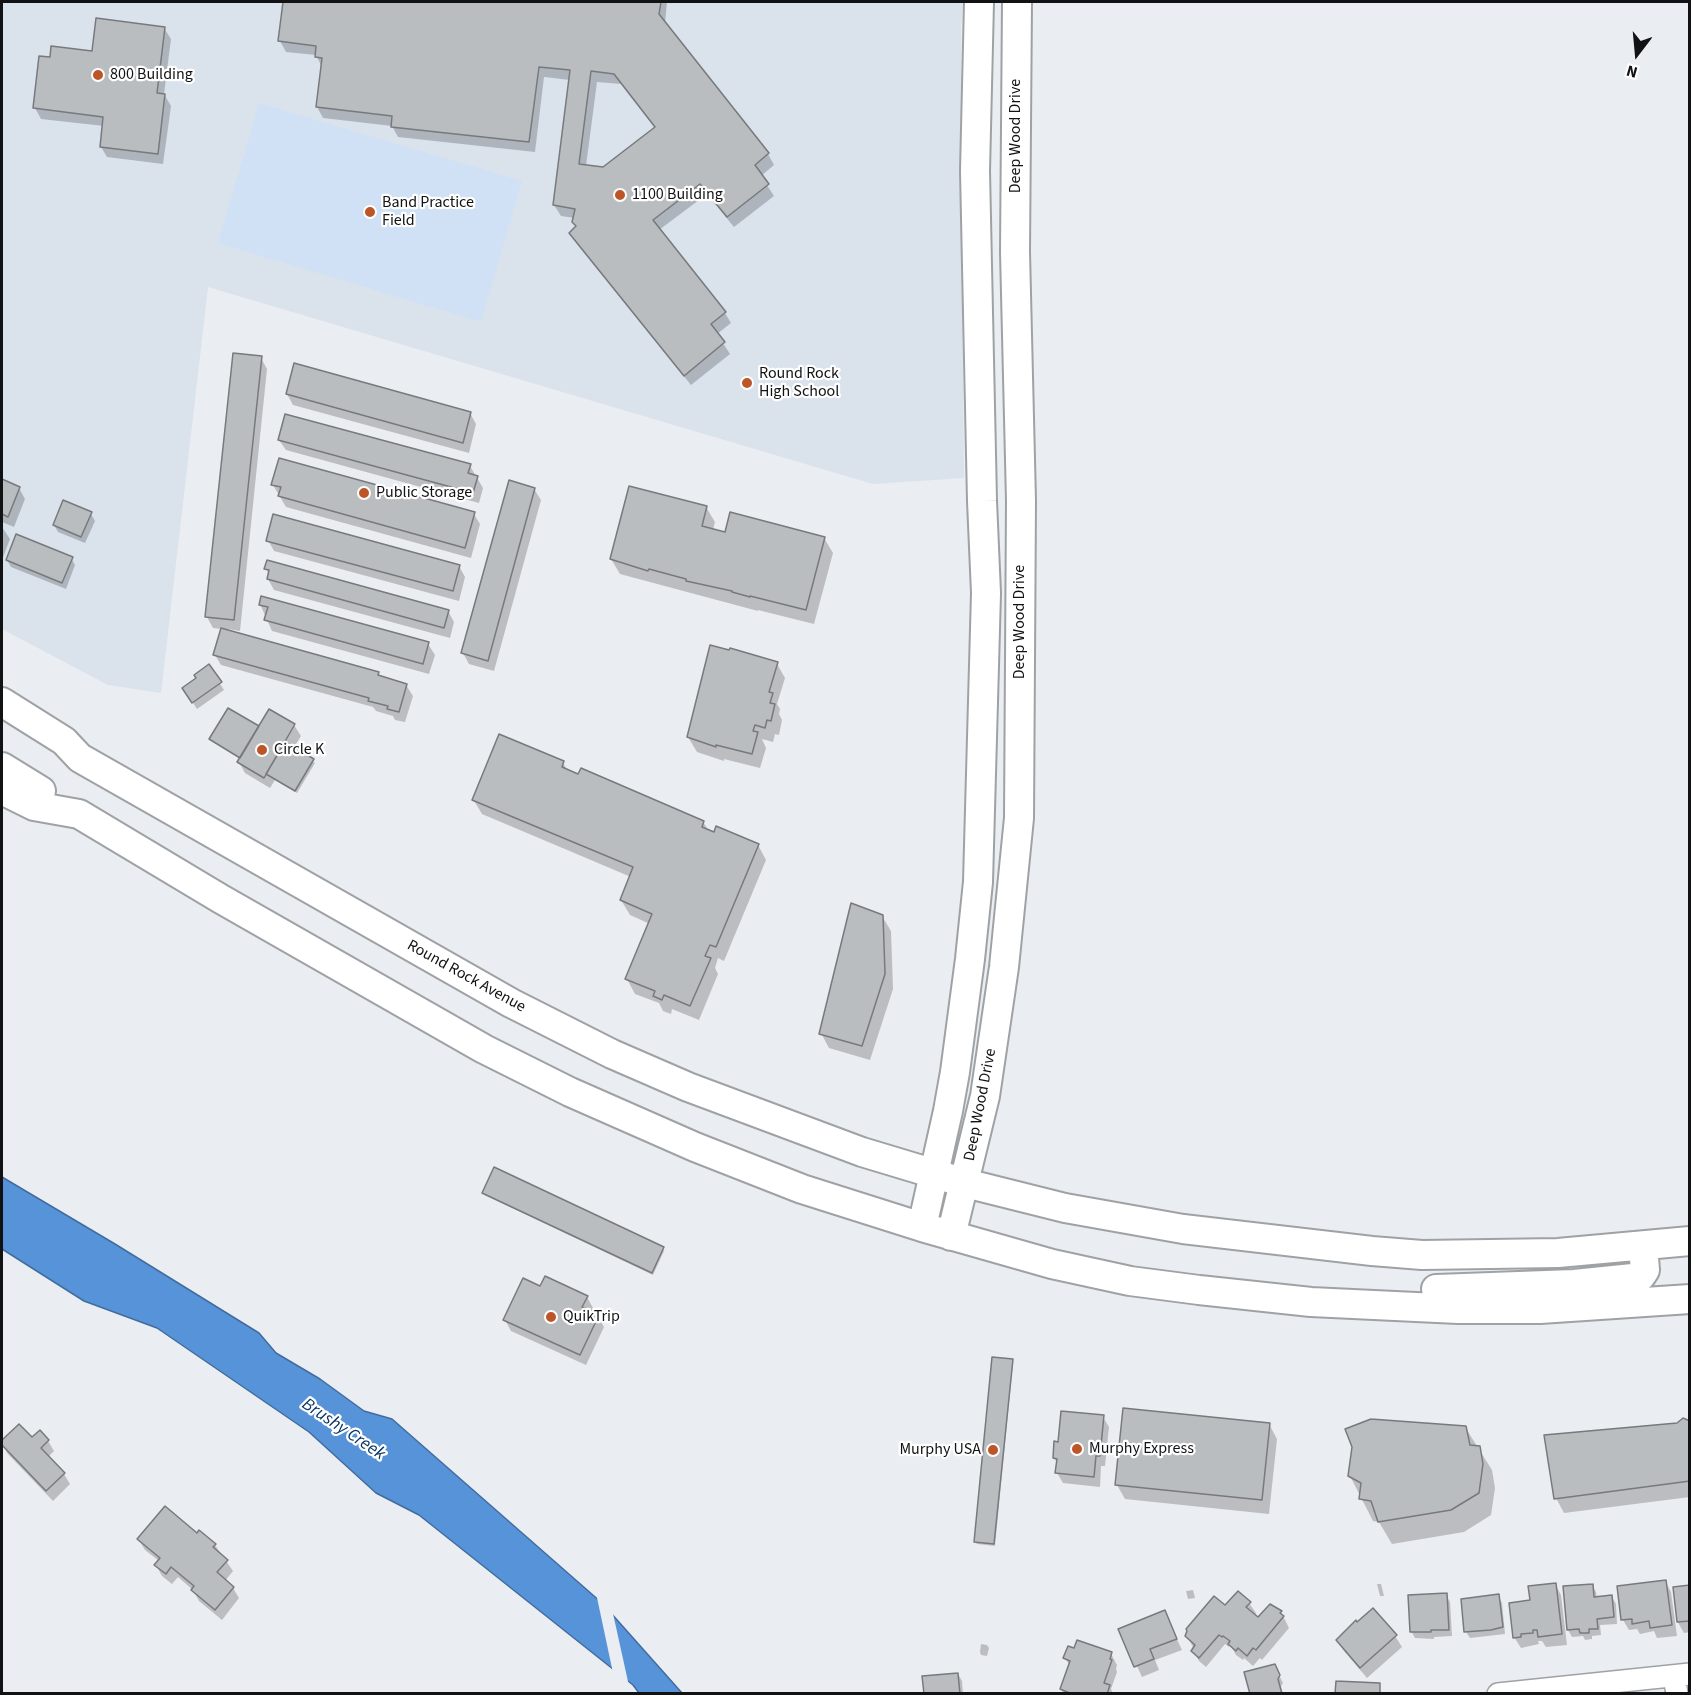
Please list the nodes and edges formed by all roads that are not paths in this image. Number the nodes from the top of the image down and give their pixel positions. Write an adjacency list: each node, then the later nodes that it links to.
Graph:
1 (979, 2): 9 (main road, Deep Wood Drive)
2 (1017, 2): 10 (main road, Deep Wood Drive)
3 (2, 702): 5 (main road, Round Rock Avenue)
4 (2, 718): 5 (main road)
5 (80, 758): 9 (main road, Round Rock Avenue)
6 (2, 767): 8 (main road)
7 (2, 790): 8 (main road)
8 (79, 814): 11 (main road)
9 (934, 1174): 10 (main road, Round Rock Avenue); 11 (main road, Deep Wood Drive)
10 (965, 1183): 12 (main road, Deep Wood Drive); 14 (main road, Round Rock Avenue)
11 (922, 1227): 12 (main road)
12 (951, 1236): 16 (main road)
13 (1689, 1241): 14 (main road, Round Rock Avenue)
14 (1643, 1246): 16 (main road)
15 (1689, 1299): 16 (main road)
16 (1365, 1305)
17 (1680, 1681): 18 (street)
18 (1498, 1694)

